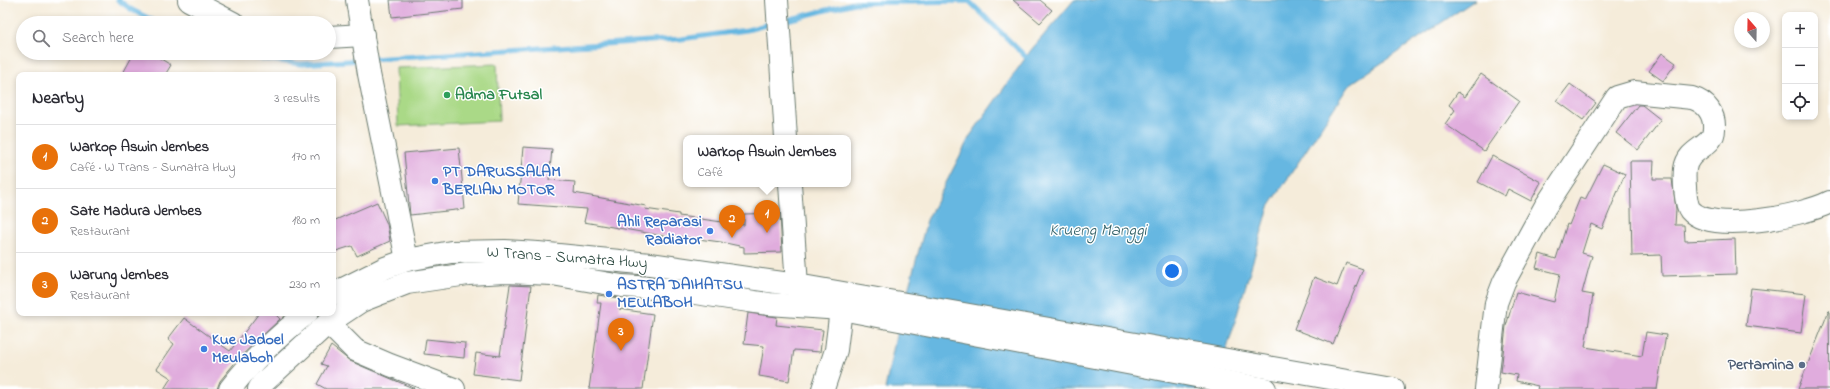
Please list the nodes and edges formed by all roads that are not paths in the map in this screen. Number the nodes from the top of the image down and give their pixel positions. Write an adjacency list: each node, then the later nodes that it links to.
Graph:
1 (189, 0): 4 (main road)
2 (358, 0): 6 (main road)
3 (778, 6): 7 (main road)
4 (220, 16)
5 (336, 38): 6 (main road)
6 (364, 40): 10 (main road)
7 (786, 135)
8 (790, 187): 11 (main road)
9 (1830, 202): 22 (main road)
10 (407, 260): 11 (main road, W Trans - Sumatra Hwy); 12 (main road, W Trans - Sumatra Hwy)
11 (797, 285): 13 (main road, W Trans - Sumatra Hwy)
12 (336, 292)
13 (836, 300): 15 (main road); 19 (main road); 20 (main road); 21 (main road)
14 (303, 316): 16 (main road)
15 (328, 322): 17 (main road); 18 (main road)
16 (230, 389)
17 (259, 389)
18 (454, 389)
19 (823, 389)
20 (1265, 389)
21 (1393, 389)
22 (1486, 389)

